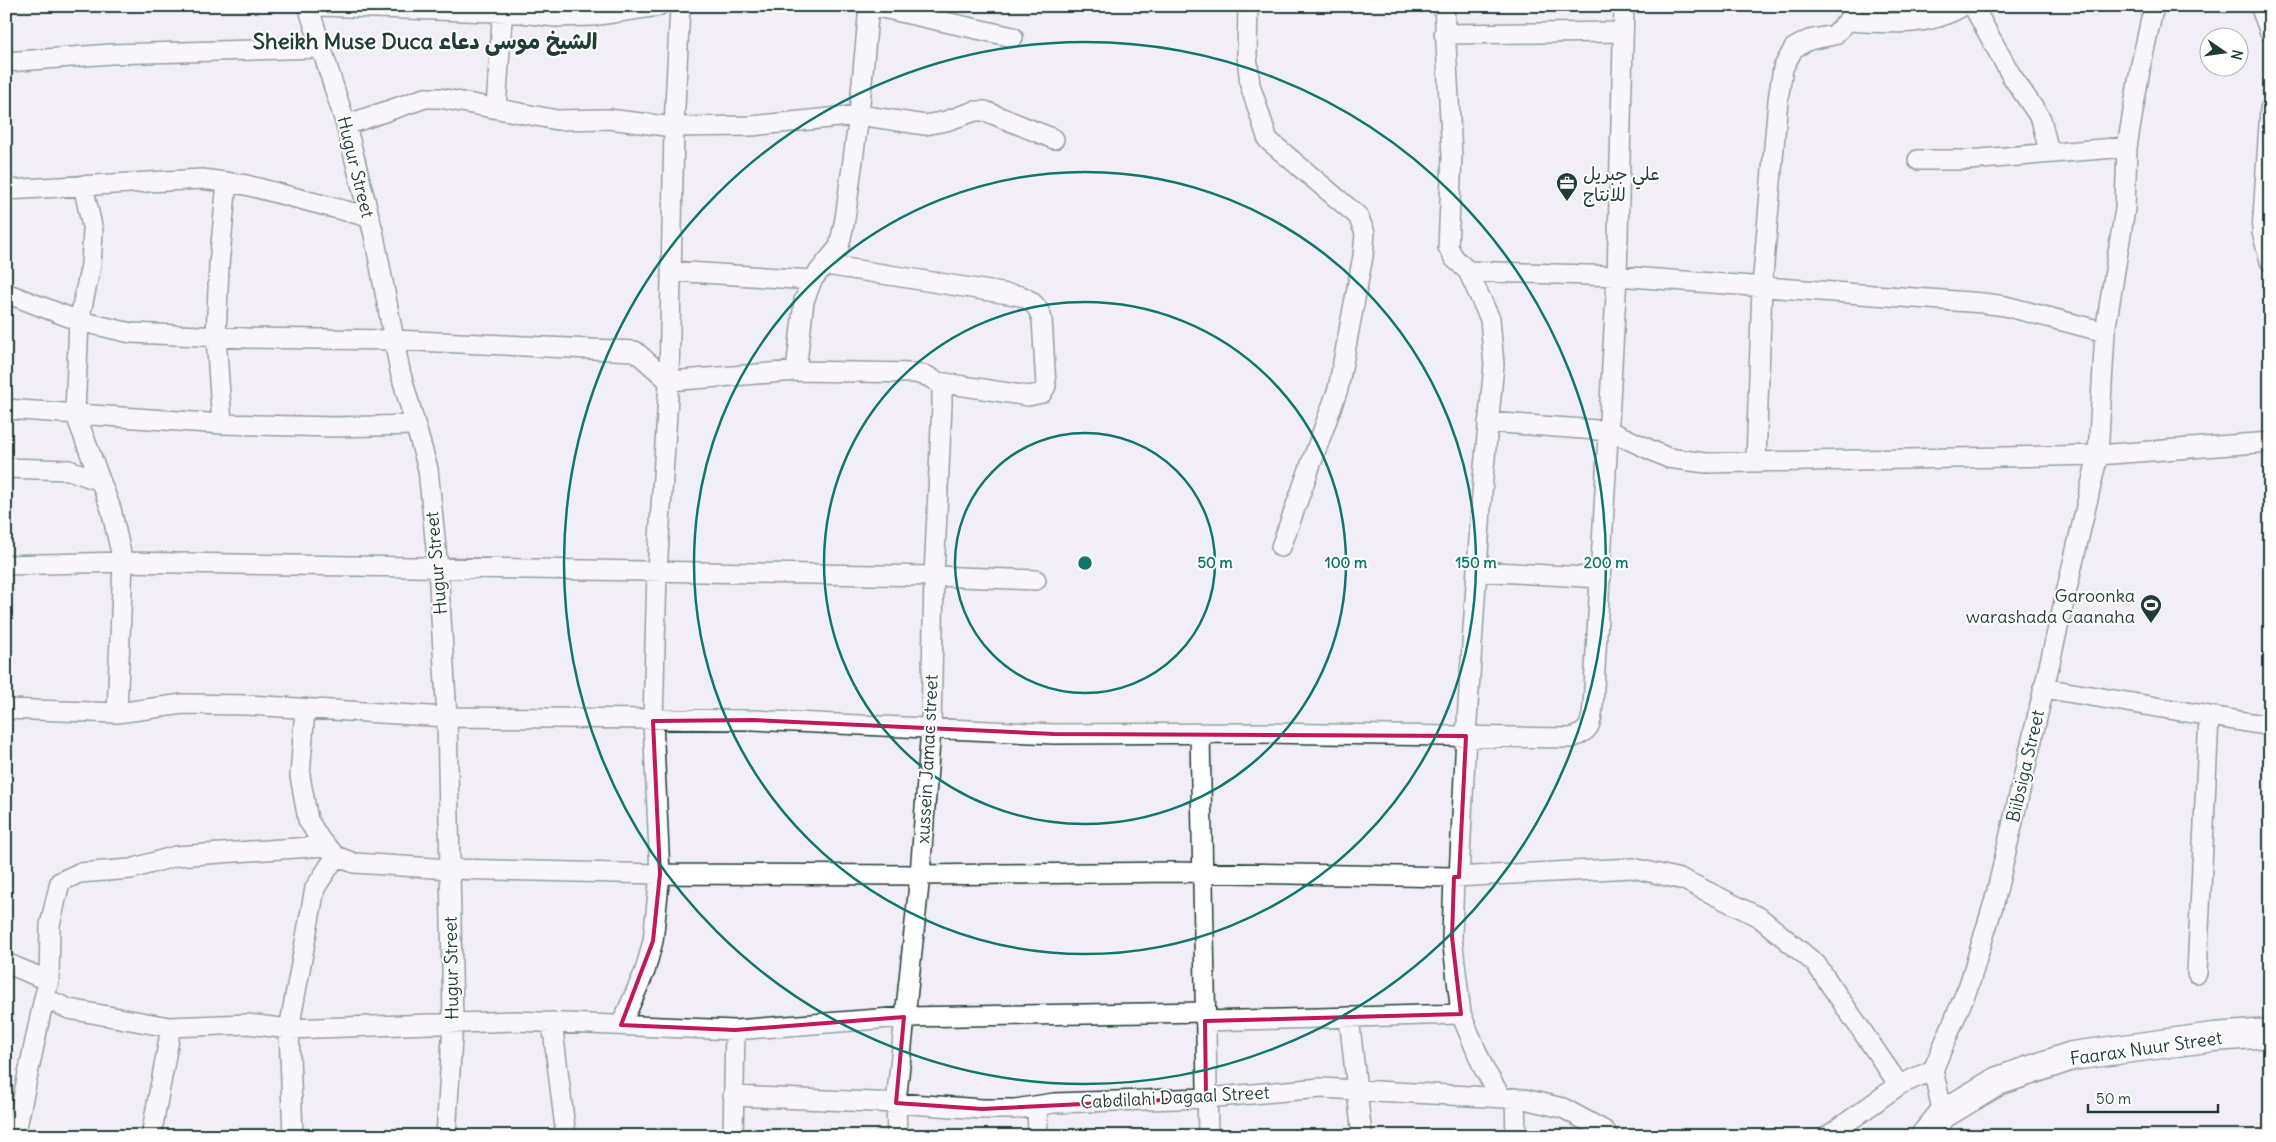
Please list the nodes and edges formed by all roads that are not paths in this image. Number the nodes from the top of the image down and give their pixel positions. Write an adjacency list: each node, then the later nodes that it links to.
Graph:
1 (308, 6): 19 (street, Hugur Street)
2 (318, 6): 13 (street)
3 (658, 6): 13 (street)
4 (680, 6): 25 (street)
5 (871, 6): 18 (street); 23 (street)
6 (1248, 6): 60 (street)
7 (1444, 6): 17 (street)
8 (1624, 6): 15 (street)
9 (1963, 6): 14 (street)
10 (1973, 6): 28 (street)
11 (2154, 6): 27 (street, Biibsiga Street)
12 (2260, 6): 16 (street)
13 (503, 10): 21 (street)
14 (1850, 14): 40 (street)
15 (1623, 32): 17 (street); 38 (street)
16 (2270, 32)
17 (1444, 34): 36 (street)
18 (1013, 37)
19 (322, 48): 20 (street); 24 (street, Hugur Street)
20 (6, 62)
21 (496, 108): 24 (street); 25 (street)
22 (2270, 110): 34 (street)
23 (859, 115): 25 (street); 26 (street); 35 (street)
24 (346, 125): 33 (street, Hugur Street)
25 (674, 127): 37 (street)
26 (1054, 139)
27 (2127, 147): 28 (street); 43 (street, Biibsiga Street)
28 (2050, 152): 29 (street)
29 (1918, 160)
30 (227, 182): 31 (street); 33 (street); 44 (street)
31 (83, 185): 32 (street); 42 (street)
32 (6, 190)
33 (369, 217): 45 (street, Hugur Street)
34 (2270, 261)
35 (826, 266): 39 (street); 48 (street)
36 (1468, 270): 38 (street); 51 (street)
37 (671, 272): 39 (street); 47 (street)
38 (1617, 276): 40 (street); 54 (street)
39 (812, 280): 46 (street)
40 (1762, 287): 43 (street); 57 (street)
41 (6, 293): 42 (street)
42 (79, 321): 44 (street); 50 (street)
43 (2105, 332): 56 (street, Biibsiga Street)
44 (216, 337): 45 (street); 52 (street)
45 (394, 340): 47 (street); 53 (street, Hugur Street)
46 (796, 371): 47 (street); 48 (street)
47 (669, 381): 64 (street)
48 (938, 382): 66 (street, xussein Jamac street)
49 (6, 409): 50 (street)
50 (76, 414): 52 (street); 59 (street)
51 (1488, 422): 54 (street); 65 (street)
52 (222, 424): 53 (street)
53 (414, 425): 63 (street, Hugur Street)
54 (1610, 431): 57 (street); 67 (street)
55 (2270, 442): 56 (street)
56 (2098, 455): 57 (street); 69 (street, Biibsiga Street)
57 (1756, 462)
58 (6, 468): 59 (street)
59 (100, 481): 61 (street)
60 (1281, 547)
61 (123, 562): 62 (street); 63 (street); 72 (street)
62 (6, 565)
63 (438, 568): 64 (street); 73 (street, Hugur Street)
64 (658, 571): 66 (street); 75 (street)
65 (1477, 571): 67 (street); 79 (street)
66 (934, 576): 68 (street); 77 (street, xussein Jamac street)
67 (1601, 578): 79 (street)
68 (1036, 580)
69 (2043, 688): 74 (street); 100 (street, Biibsiga Street)
70 (6, 709): 72 (street)
71 (305, 709): 72 (street); 73 (street); 80 (street)
72 (117, 713)
73 (447, 717): 75 (street); 81 (street, Hugur Street)
74 (2209, 717): 76 (street); 87 (street)
75 (653, 721): 77 (street); 83 (street)
76 (2270, 726)
77 (931, 728): 78 (street); 84 (street, xussein Jamac street)
78 (1200, 734): 79 (street); 82 (street)
79 (1466, 736): 85 (street)
80 (331, 851): 81 (street); 88 (street); 97 (street)
81 (450, 869): 83 (street); 93 (street, Hugur Street)
82 (1202, 872): 84 (street); 85 (street); 91 (street)
83 (660, 874): 84 (street); 95 (street)
84 (920, 875): 90 (street, xussein Jamac street)
85 (1456, 877): 89 (street); 101 (street)
86 (6, 963): 88 (street)
87 (2198, 973)
88 (47, 989): 96 (street); 109 (street)
89 (1461, 1014): 92 (street); 105 (street)
90 (904, 1017): 91 (street); 98 (street); 106 (street, xussein Jamac street)
91 (1205, 1017): 92 (street); 104 (street)
92 (1350, 1017): 102 (street)
93 (453, 1022): 94 (street); 97 (street); 112 (street, Hugur Street)
94 (552, 1022): 95 (street); 113 (street)
95 (621, 1025): 98 (street)
96 (169, 1027): 97 (street); 110 (street)
97 (288, 1029): 111 (street)
98 (735, 1030): 103 (street)
99 (2270, 1033): 108 (main road, Faarax Nuur Street)
100 (1933, 1070): 101 (street); 108 (street)
101 (1900, 1085): 121 (street)
102 (1358, 1091): 104 (street, Cabdilahi Dagaal Street); 105 (street, Cabdilahi Dagaal Street); 118 (street)
103 (733, 1096): 106 (street, Cabdilahi Dagaal Street); 114 (street)
104 (1206, 1098): 107 (street, Cabdilahi Dagaal Street); 117 (street)
105 (1508, 1098): 119 (street); 120 (street, Cabdilahi Dagaal Street)
106 (896, 1102): 107 (street, Cabdilahi Dagaal Street); 115 (street, xussein Jamac street)
107 (1037, 1106): 116 (street)
108 (1943, 1114): 122 (main road, Faarax Nuur Street)
109 (15, 1136)
110 (151, 1136)
111 (293, 1136)
112 (446, 1136)
113 (566, 1136)
114 (733, 1136)
115 (897, 1136)
116 (1038, 1136)
117 (1208, 1136)
118 (1362, 1136)
119 (1516, 1136)
120 (1608, 1136)
121 (1828, 1136)
122 (1925, 1136)

